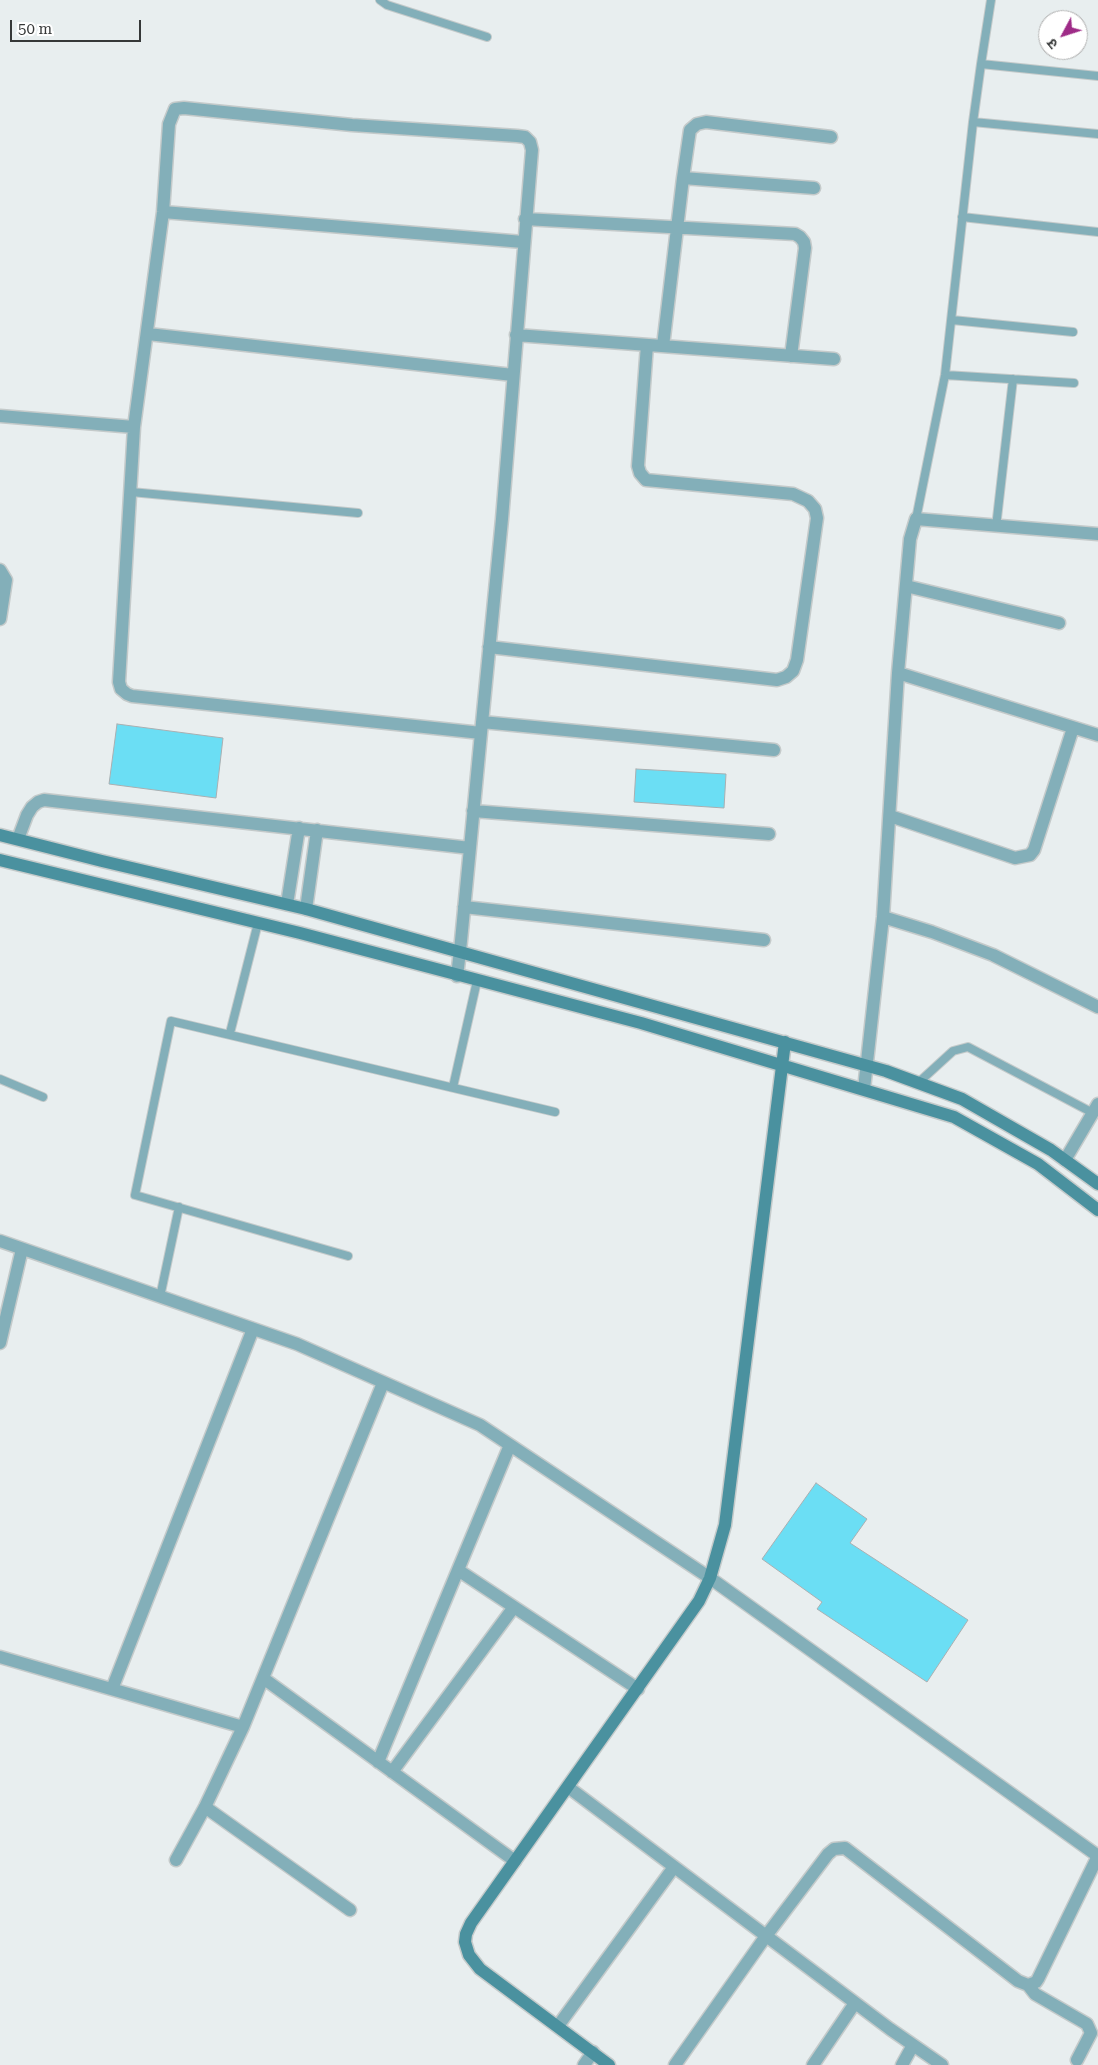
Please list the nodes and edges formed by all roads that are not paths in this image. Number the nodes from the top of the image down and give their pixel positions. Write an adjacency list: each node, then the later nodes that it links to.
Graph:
1 (380, 0): 3 (lane)
2 (991, 0): 4 (lane)
3 (487, 37)
4 (981, 64): 5 (lane); 6 (lane)
5 (1098, 76)
6 (973, 122): 7 (lane); 12 (lane)
7 (1098, 134)
8 (832, 136): 9 (street)
9 (683, 178): 10 (street); 14 (street)
10 (814, 188)
11 (163, 212): 13 (street); 16 (street); 19 (street)
12 (962, 217): 15 (lane); 17 (lane)
13 (525, 219): 14 (street); 16 (street)
14 (676, 227): 22 (street); 23 (street)
15 (1098, 232)
16 (523, 242): 20 (street)
17 (952, 320): 18 (lane); 26 (lane)
18 (1073, 332)
19 (148, 334): 25 (street); 30 (street)
20 (516, 335): 21 (street); 25 (street)
21 (647, 345): 22 (street); 40 (street)
22 (663, 346): 23 (street)
23 (791, 356): 24 (street)
24 (834, 359)
25 (513, 375): 40 (street)
26 (945, 375): 27 (lane); 33 (lane)
27 (1013, 379): 28 (lane); 34 (lane)
28 (1074, 383)
29 (0, 416): 30 (street)
30 (134, 427): 31 (street)
31 (131, 492): 32 (lane); 42 (street)
32 (358, 513)
33 (916, 519): 34 (street); 37 (street)
34 (996, 527): 35 (street)
35 (1098, 534)
36 (0, 570): 38 (street)
37 (906, 586): 39 (street); 41 (street)
38 (0, 619)
39 (1060, 623)
40 (489, 647): 42 (street)
41 (898, 673): 43 (street); 47 (street)
42 (482, 728): 45 (street); 46 (street)
43 (1073, 728): 44 (street); 47 (street)
44 (1098, 735)
45 (774, 750)
46 (473, 811): 50 (street); 53 (street)
47 (890, 816): 60 (street)
48 (299, 828): 49 (street); 52 (street); 57 (street)
49 (317, 830): 53 (street); 59 (street)
50 (769, 834)
51 (0, 835): 52 (street)
52 (18, 839): 55 (street)
53 (470, 848): 58 (street)
54 (0, 860): 56 (street)
55 (102, 861): 56 (street); 57 (street)
56 (97, 883): 61 (street)
57 (287, 904): 59 (street)
58 (464, 907): 62 (street); 63 (street)
59 (306, 909): 63 (street)
60 (883, 917): 66 (street); 70 (street)
61 (258, 923): 64 (street); 67 (lane)
62 (764, 940)
63 (460, 951): 64 (street); 68 (street)
64 (458, 976): 65 (street)
65 (477, 981): 69 (street); 73 (lane)
66 (1098, 1007)
67 (230, 1033): 73 (lane); 80 (lane)
68 (785, 1042): 69 (street); 70 (street)
69 (782, 1065): 74 (street); 91 (street)
70 (866, 1065): 72 (street); 74 (street)
71 (0, 1079): 75 (lane)
72 (918, 1083): 76 (lane); 78 (street)
73 (453, 1087): 77 (lane)
74 (864, 1089): 81 (street)
75 (43, 1097)
76 (1095, 1109): 78 (street)
77 (555, 1112)
78 (1065, 1160): 79 (street)
79 (1098, 1184)
80 (178, 1207): 84 (lane); 85 (lane)
81 (1098, 1210)
82 (0, 1241): 83 (street)
83 (22, 1249): 85 (street); 87 (street)
84 (348, 1256)
85 (160, 1297): 86 (street)
86 (253, 1329): 88 (street); 95 (street)
87 (0, 1343)
88 (383, 1382): 89 (street); 94 (street)
89 (510, 1445): 90 (street); 91 (street)
90 (458, 1570): 92 (street); 98 (street)
91 (710, 1578): 96 (street); 102 (street)
92 (514, 1607): 96 (street); 99 (street)
93 (0, 1657): 95 (street)
94 (263, 1678): 97 (street); 98 (street)
95 (112, 1689): 97 (street)
96 (638, 1689): 100 (street)
97 (244, 1726): 101 (street)
98 (378, 1762): 99 (street)
99 (392, 1772): 104 (street)
100 (568, 1787): 104 (street); 105 (street)
101 (205, 1807): 103 (street); 106 (street)
102 (1098, 1856): 108 (street)
103 (176, 1860)
104 (514, 1861): 110 (street)
105 (674, 1867): 107 (street); 110 (street)
106 (350, 1910)
107 (766, 1936): 108 (street); 109 (street); 116 (street)
108 (1028, 1985): 113 (street)
109 (855, 2003): 111 (street); 117 (street)
110 (558, 2026): 112 (street)
111 (913, 2045): 118 (street); 119 (street)
112 (592, 2052): 114 (street); 115 (street)
113 (1077, 2060)
114 (584, 2065)
115 (609, 2065)
116 (675, 2065)
117 (813, 2065)
118 (902, 2065)
119 (942, 2065)

